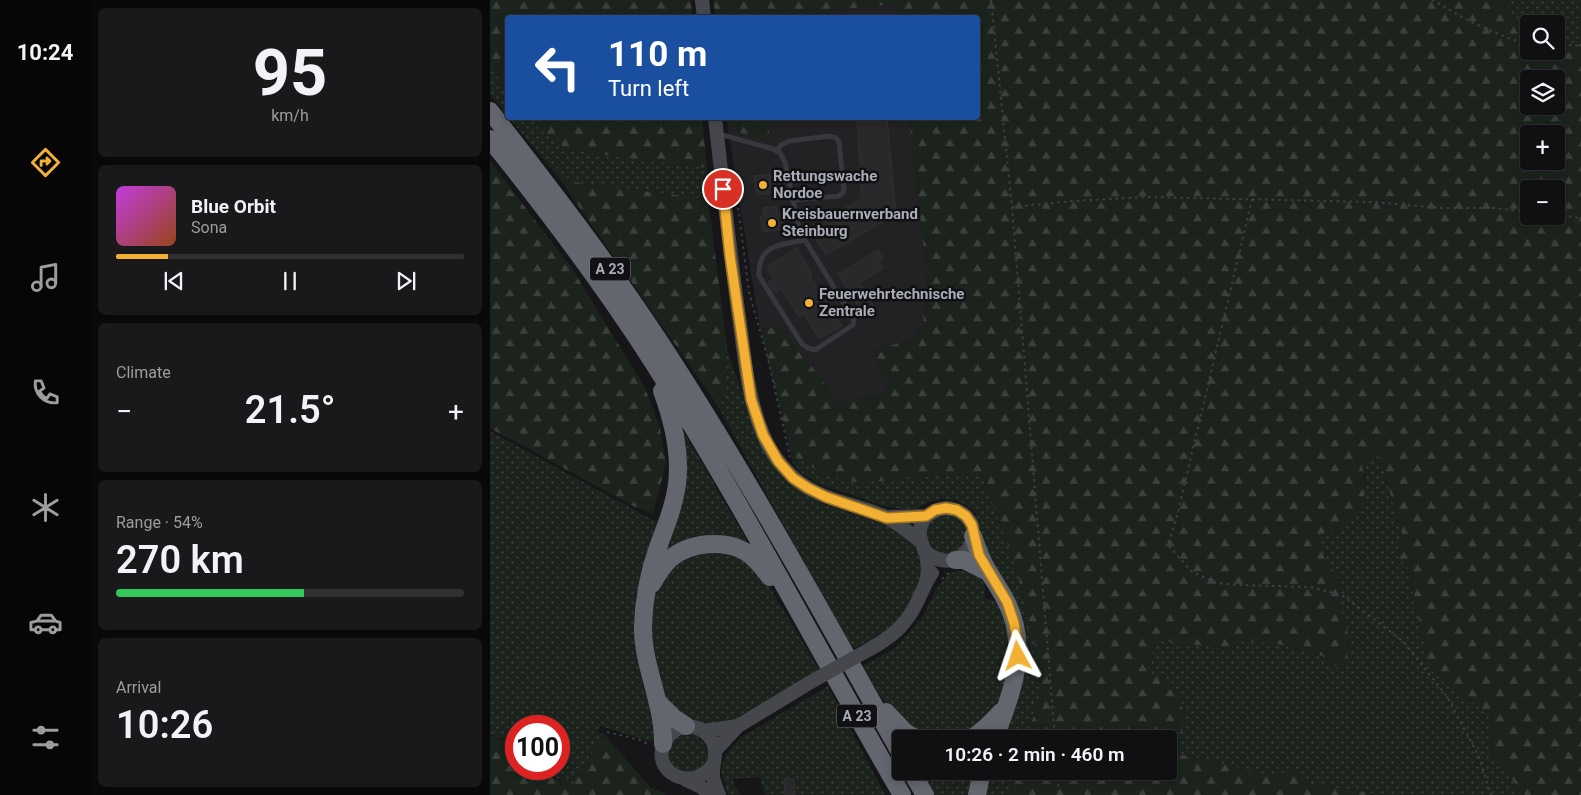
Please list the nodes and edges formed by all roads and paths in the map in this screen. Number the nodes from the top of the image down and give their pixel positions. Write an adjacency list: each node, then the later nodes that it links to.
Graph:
1 (702, 0): 4 (main road)
2 (990, 0): 16 (path)
3 (1432, 0): 5 (path)
4 (704, 15)
5 (1520, 41)
6 (1565, 45): 7 (path)
7 (1581, 46)
8 (490, 111): 32 (highway, A 23)
9 (715, 120): 10 (main road)
10 (716, 133): 12 (lane); 24 (main road)
11 (490, 139): 21 (highway, A 23)
12 (777, 151): 15 (lane); 15 (lane)
13 (734, 175): 22 (path)
14 (1252, 199): 16 (path); 17 (path); 56 (path)
15 (793, 200): 20 (lane)
16 (1012, 207): 40 (path)
17 (1520, 211)
18 (1565, 216): 19 (path)
19 (1581, 218)
20 (805, 240): 20 (lane)
21 (650, 358): 30 (highway); 31 (highway, A 23)
22 (790, 459)
23 (926, 516): 24 (main road); 25 (main road); 26 (main road)
24 (887, 518): 26 (main road)
25 (973, 536): 27 (main road); 28 (highway)
26 (922, 546): 27 (main road); 29 (main road)
27 (957, 562): 28 (highway); 29 (main road); 29 (path)
28 (988, 572): 34 (highway)
29 (933, 581): 36 (main road, bridge)
30 (647, 596): 31 (highway); 33 (highway)
31 (813, 636): 52 (highway, A 23)
32 (855, 670): 37 (highway); 43 (highway, A 23)
33 (657, 701): 35 (highway); 44 (highway)
34 (1009, 702): 38 (highway); 39 (highway)
35 (686, 726): 41 (main road); 44 (main road)
36 (738, 726): 41 (main road); 45 (main road)
37 (903, 730)
38 (983, 730)
39 (998, 730)
40 (1053, 730)
41 (703, 731): 45 (main road)
42 (607, 732): 44 (path)
43 (892, 738)
44 (662, 747): 46 (main road)
45 (715, 757): 46 (main road); 51 (main road)
46 (686, 780): 50 (main road)
47 (916, 780): 53 (highway)
48 (980, 780): 54 (highway)
49 (1058, 780): 55 (path)
50 (710, 795)
51 (719, 795)
52 (902, 795)
53 (925, 795)
54 (977, 795)
55 (1059, 795)
56 (1491, 795)

